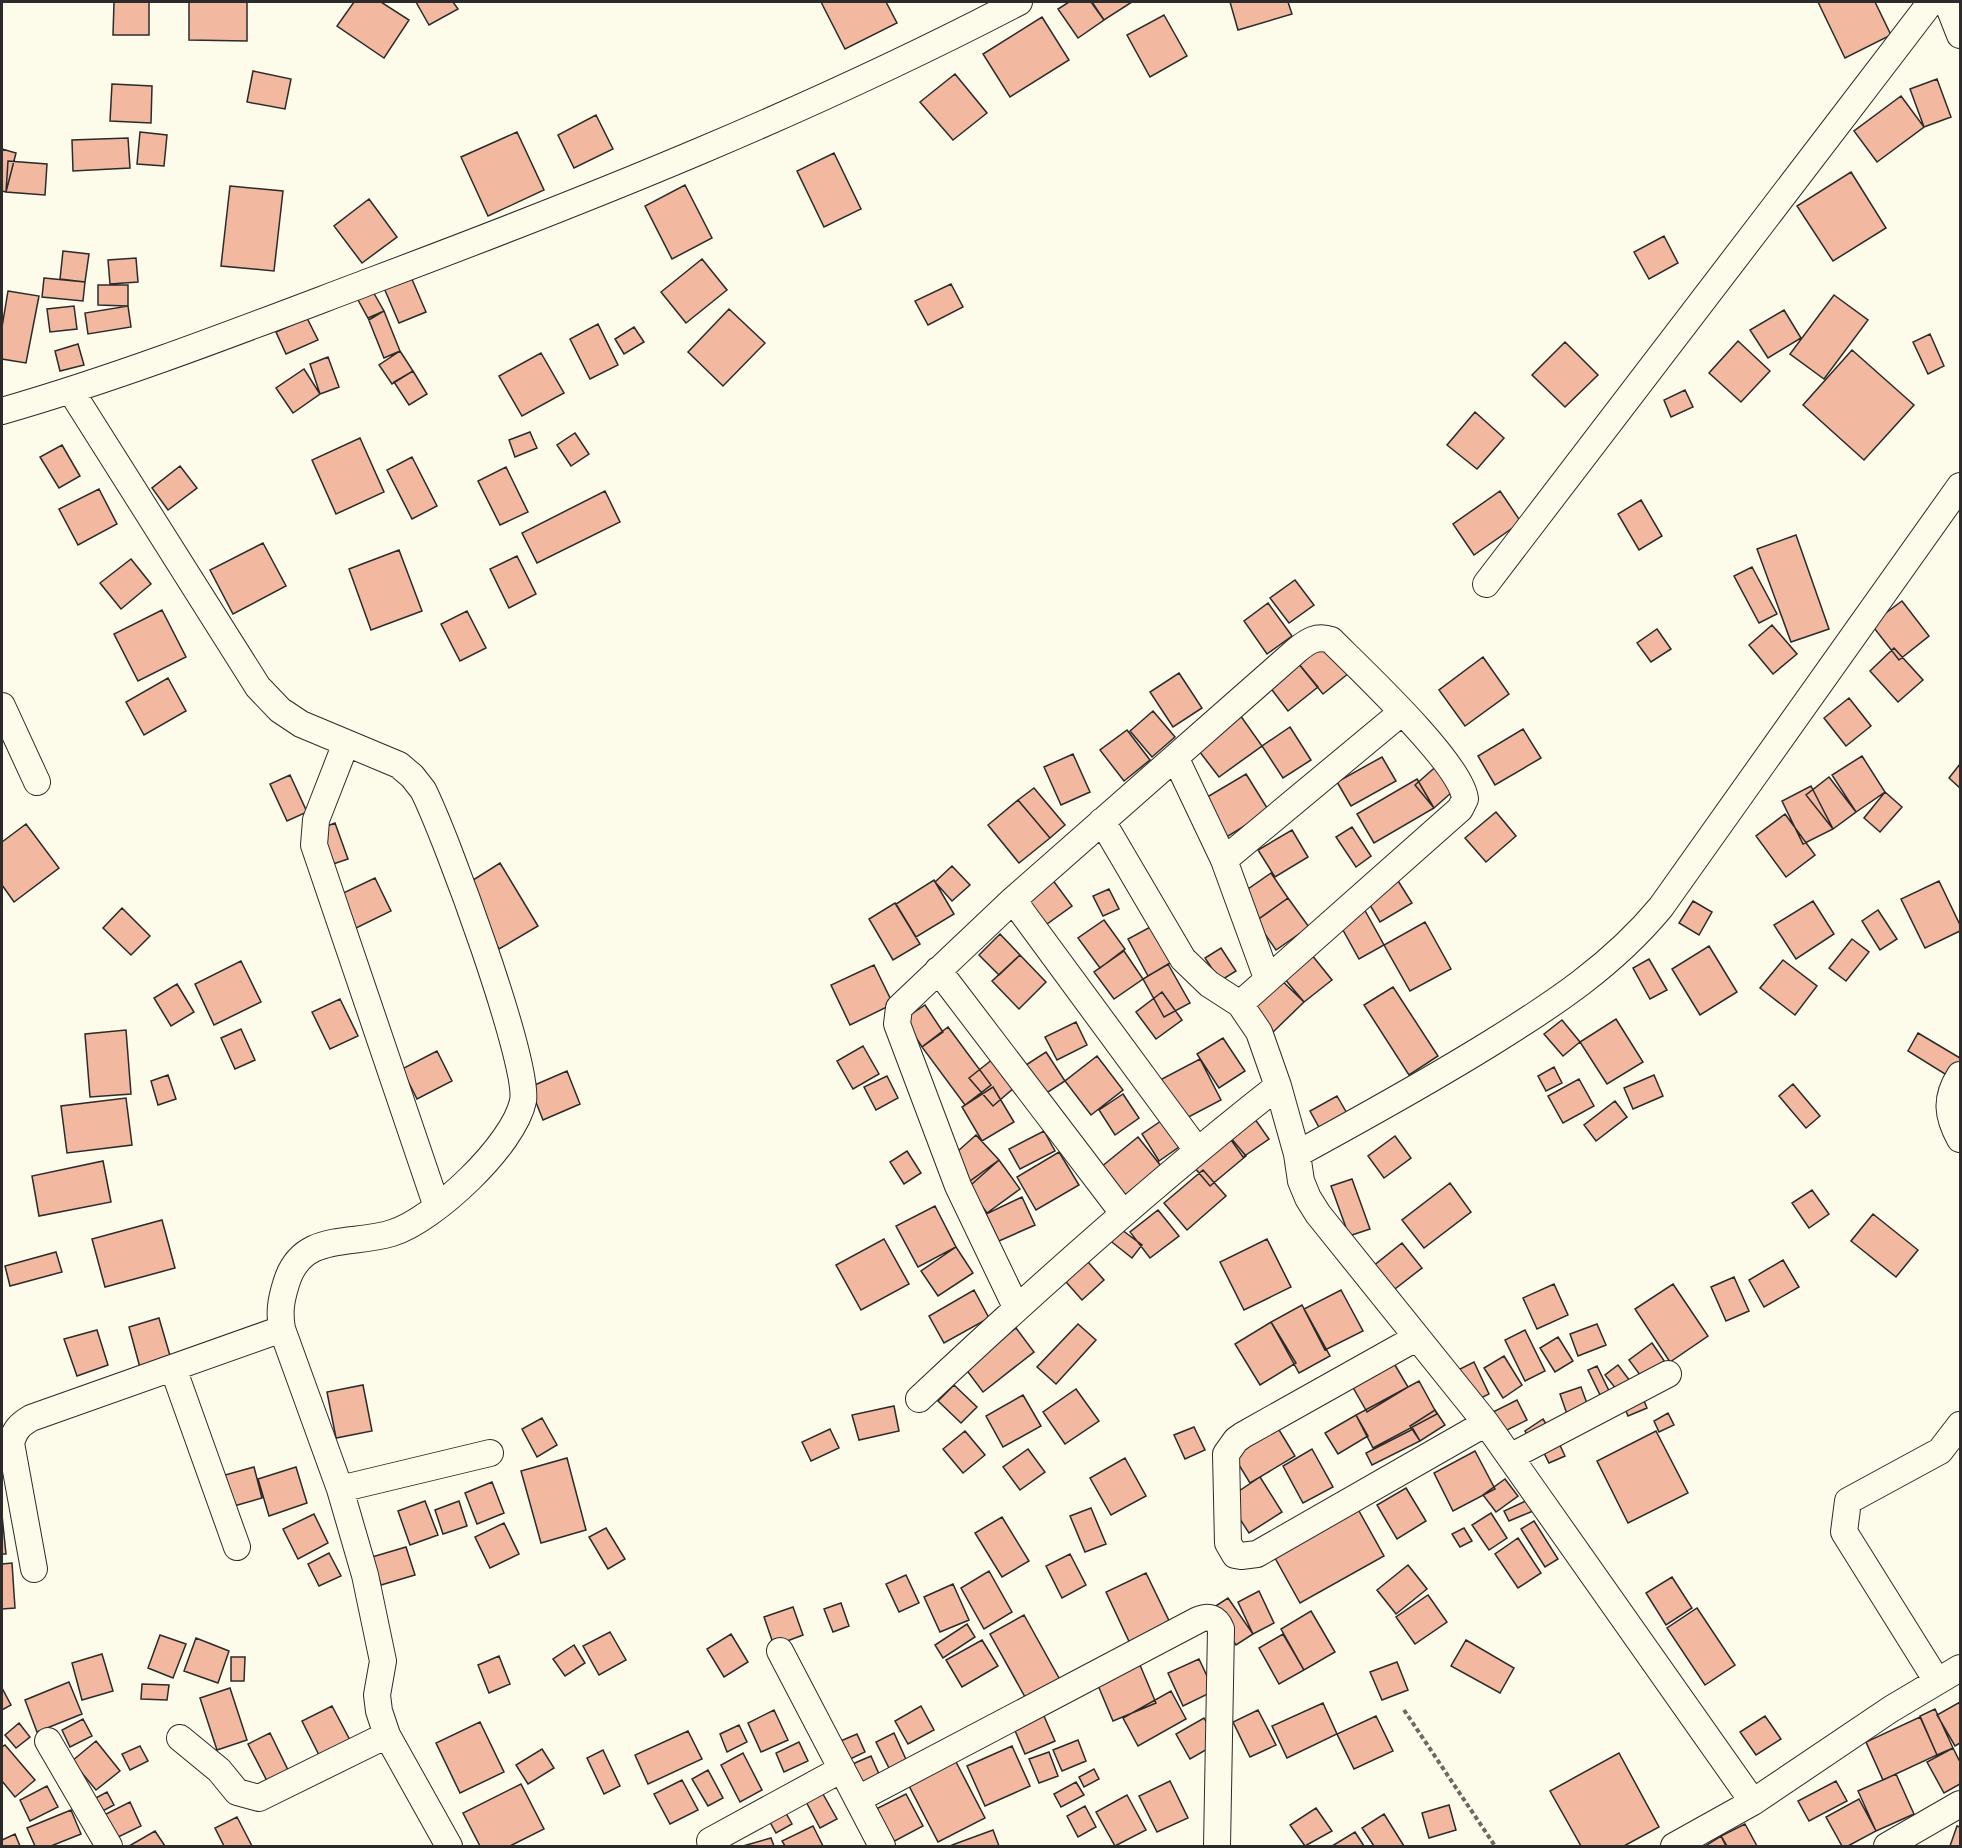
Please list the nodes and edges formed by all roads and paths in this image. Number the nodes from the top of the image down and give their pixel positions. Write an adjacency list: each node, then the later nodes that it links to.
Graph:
1 (1019, 2): 5 (street)
2 (1931, 2): 8 (street)
3 (1947, 2): 4 (street)
4 (1960, 35)
5 (71, 391): 6 (street); 11 (street)
6 (2, 411)
7 (1960, 486): 24 (street)
8 (1486, 584)
9 (2, 706): 13 (street)
10 (1402, 712): 12 (street); 15 (street); 18 (street)
11 (346, 743): 25 (street); 25 (street)
12 (1176, 759): 14 (street); 15 (street)
13 (37, 782)
14 (1102, 821): 16 (street); 19 (street)
15 (1224, 860): 18 (street)
16 (1013, 900): 17 (street); 23 (street)
17 (938, 970): 26 (street); 27 (street)
18 (1267, 978): 19 (street)
19 (1240, 1004): 21 (street)
20 (1960, 1075): 22 (street)
21 (1278, 1086): 23 (street); 24 (street)
22 (1960, 1139)
23 (1197, 1150): 26 (street)
24 (1297, 1154): 29 (street)
25 (437, 1207): 28 (street)
26 (1123, 1213): 27 (street)
27 (1016, 1307): 32 (street)
28 (282, 1329): 30 (street); 37 (street)
29 (1416, 1338): 33 (street); 33 (street)
30 (173, 1368): 38 (street); 39 (street)
31 (1668, 1374): 36 (street)
32 (919, 1399)
33 (1486, 1423): 36 (street)
34 (1960, 1425): 42 (street)
35 (490, 1453): 37 (street)
36 (1510, 1457): 49 (street)
37 (340, 1489): 44 (street)
38 (237, 1547)
39 (34, 1569)
40 (780, 1651): 47 (street)
41 (1960, 1668): 42 (street)
42 (1937, 1681): 49 (street)
43 (1404, 1710): 56 (path)
44 (387, 1735): 45 (street); 53 (street)
45 (180, 1738)
46 (48, 1741): 52 (street)
47 (842, 1769): 48 (street); 51 (street)
48 (858, 1799): 54 (street); 55 (street)
49 (1753, 1802): 57 (street)
50 (1960, 1804): 58 (street)
51 (710, 1841)
52 (109, 1846)
53 (449, 1846)
54 (882, 1846)
55 (1217, 1846)
56 (1495, 1846)
57 (1674, 1846)
58 (1887, 1846)

